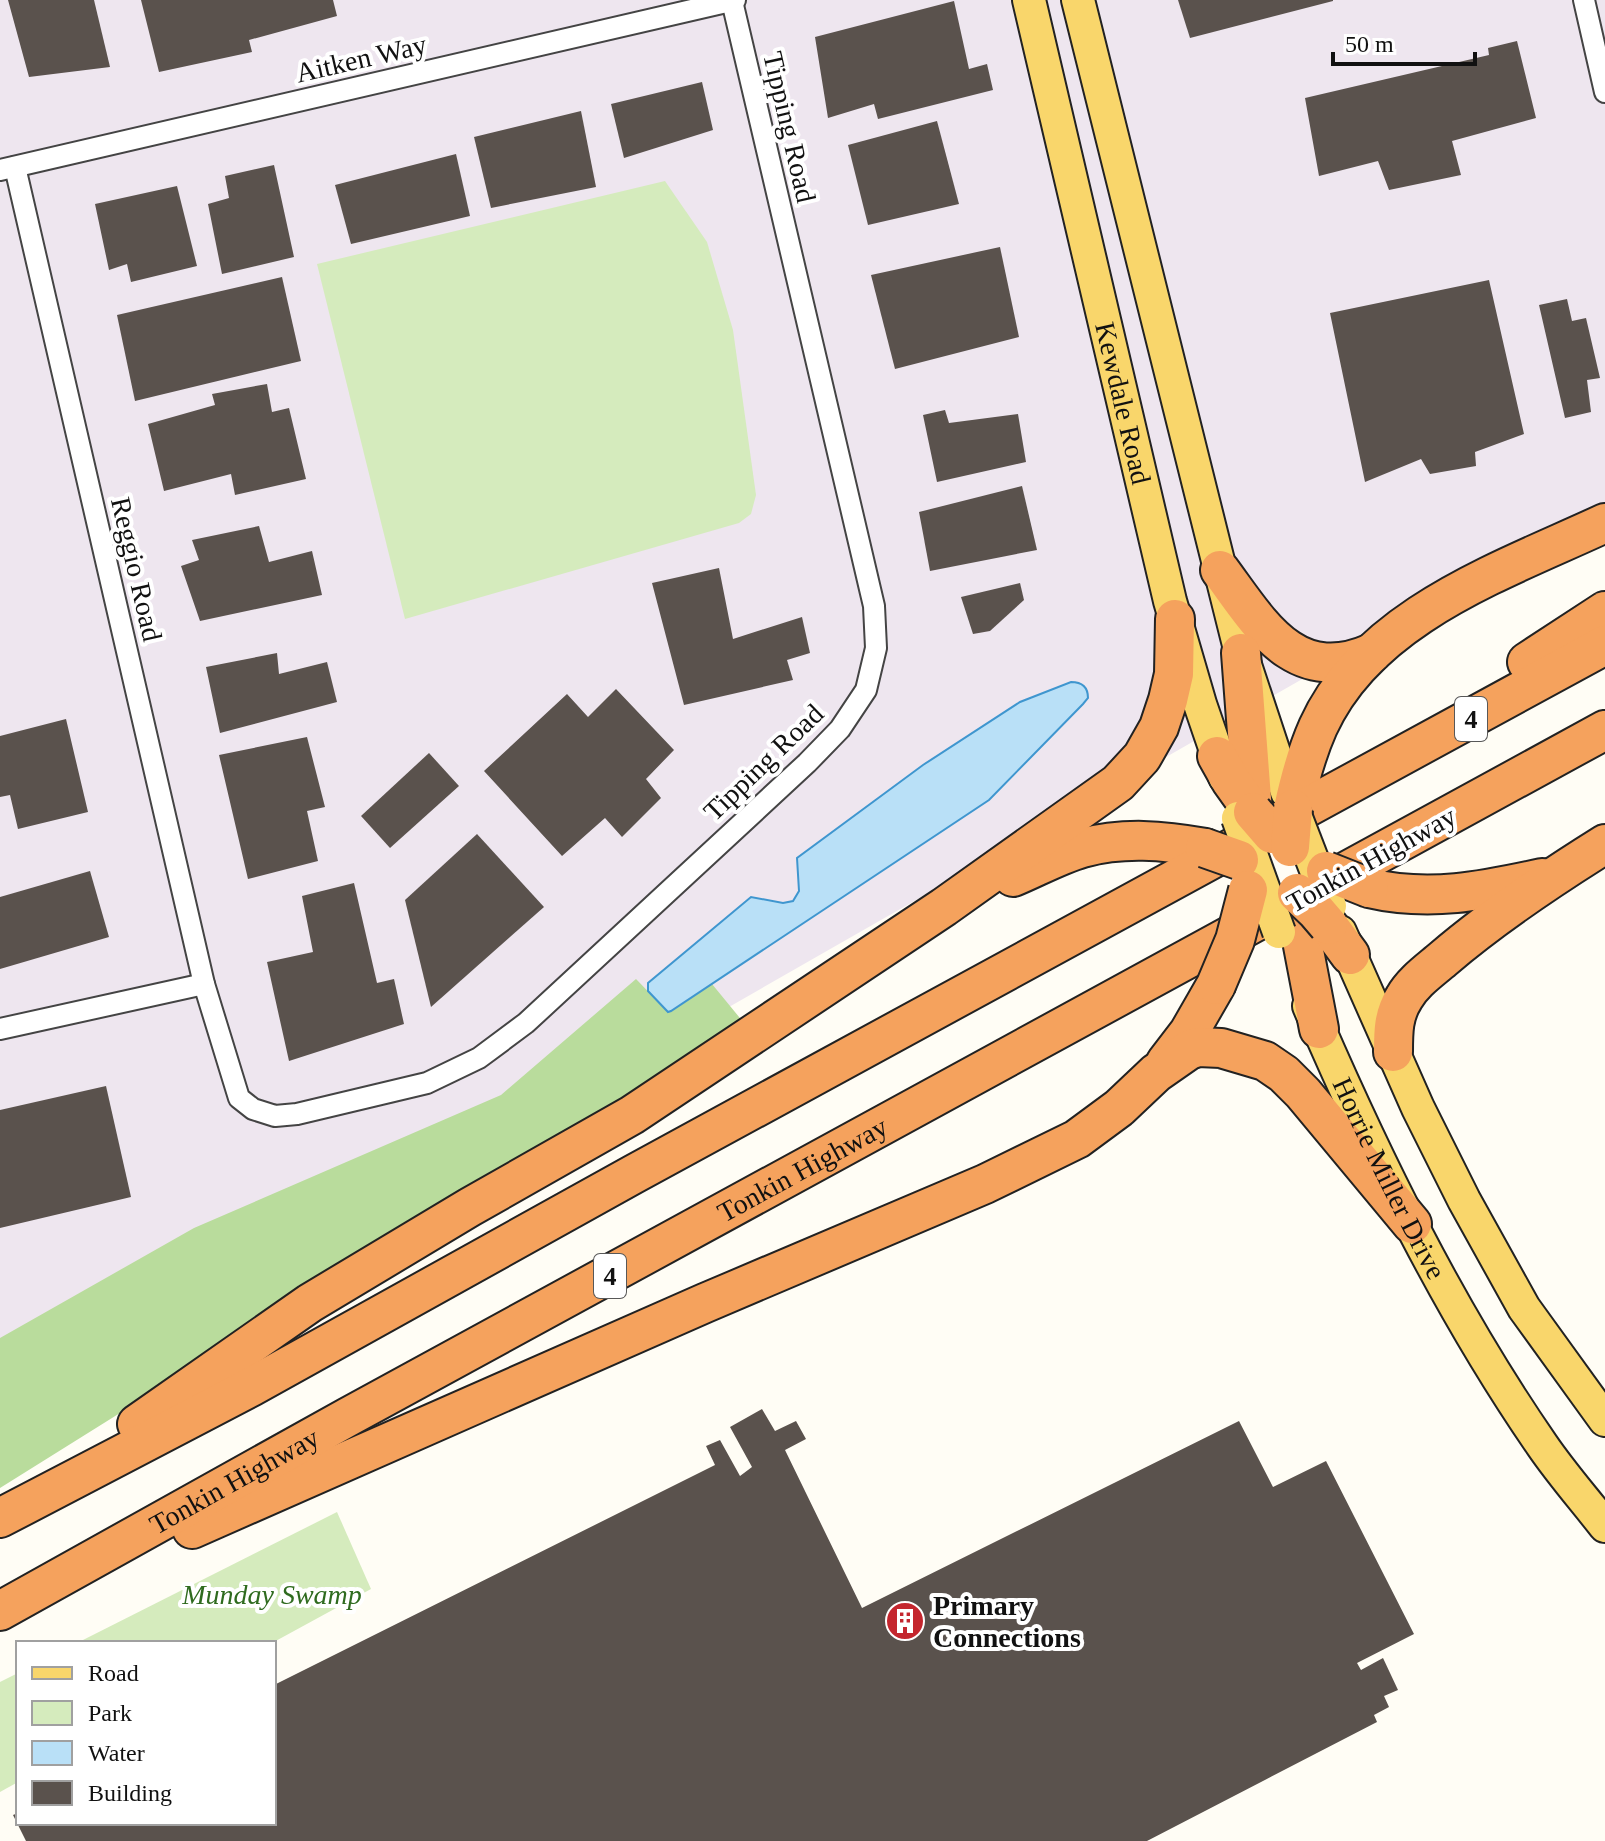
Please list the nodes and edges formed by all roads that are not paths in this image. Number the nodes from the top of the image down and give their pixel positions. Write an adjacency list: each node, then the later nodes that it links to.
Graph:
1 (733, 0): 6 (street, Aitken Way); 24 (street, Tipping Road)
2 (1029, 0): 10 (main road, Kewdale Road)
3 (1078, 0): 8 (main road, Kewdale Road)
4 (1584, 0): 5 (street)
5 (1605, 92)
6 (8, 169): 24 (street, Reggio Road)
7 (1605, 523): 13 (highway)
8 (1220, 570): 12 (main road, Kewdale Road); 13 (highway)
9 (1605, 611): 16 (highway)
10 (1175, 619): 15 (main road, Kewdale Road); 21 (highway)
11 (1605, 645): 16 (highway, 4)
12 (1241, 653): 16 (highway)
13 (1372, 653): 16 (highway)
14 (1605, 730): 33 (highway, Tonkin Highway / 4)
15 (1217, 756): 16 (highway)
16 (1273, 793): 18 (highway, bridge); 19 (highway, bridge); 31 (highway, 4)
17 (1605, 844): 20 (highway)
18 (1252, 863): 19 (highway); 21 (highway, bridge); 22 (main road, bridge); 28 (highway, bridge)
19 (1299, 867): 20 (highway, bridge); 22 (highway)
20 (1557, 875): 27 (highway)
21 (944, 907): 31 (highway)
22 (1312, 933): 23 (highway); 26 (highway)
23 (1350, 955): 27 (main road, Horrie Miller Drive)
24 (204, 984): 25 (street)
25 (0, 1029)
26 (1319, 1029): 29 (main road, Horrie Miller Drive)
27 (1393, 1052): 30 (main road, Horrie Miller Drive)
28 (1156, 1073): 29 (highway); 33 (highway)
29 (1412, 1224): 32 (main road, Horrie Miller Drive)
30 (1605, 1420)
31 (7, 1515)
32 (1605, 1526)
33 (0, 1613)

